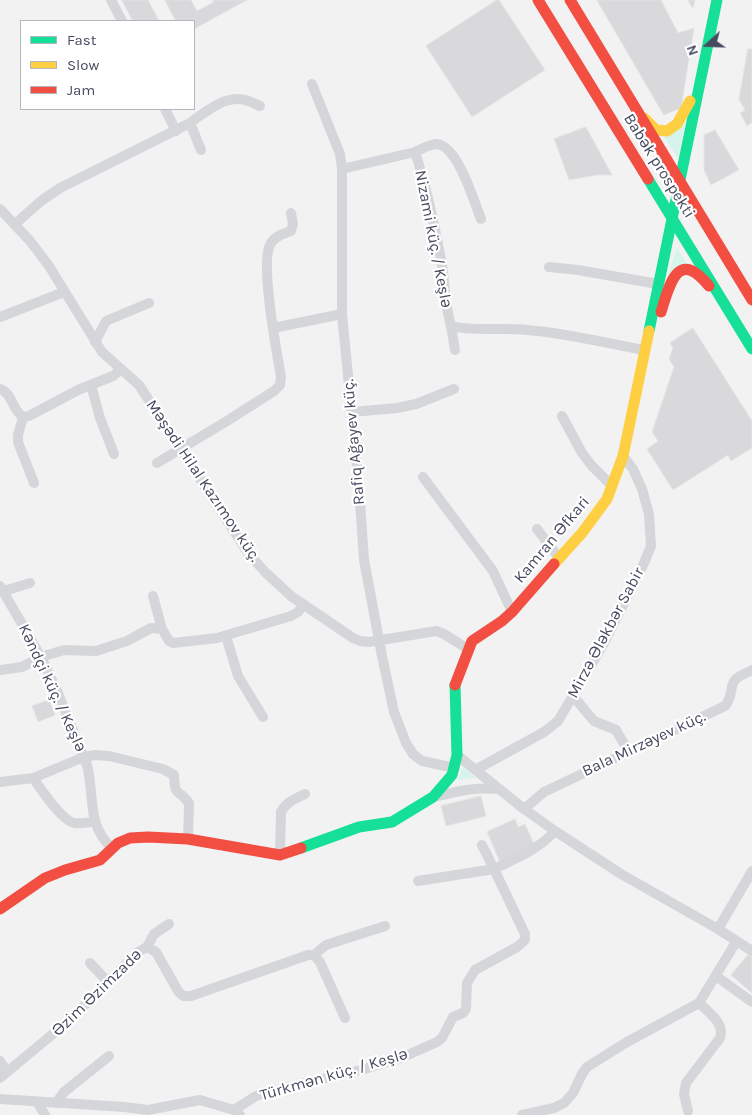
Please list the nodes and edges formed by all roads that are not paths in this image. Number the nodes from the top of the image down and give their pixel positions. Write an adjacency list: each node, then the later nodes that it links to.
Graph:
1 (111, 0): 5 (street)
2 (538, 0): 19 (street, Babək prospekti)
3 (570, 0): 9 (street, Babək prospekti)
4 (717, 0): 6 (street)
5 (121, 20)
6 (700, 79): 9 (street); 16 (street, Kamran Əfkari)
7 (312, 84): 15 (street, Rafiq Ağayev küç.)
8 (260, 106): 11 (street)
9 (635, 108): 16 (street, Babək prospekti)
10 (166, 110): 12 (street)
11 (190, 123): 12 (street); 13 (street)
12 (176, 131): 21 (street)
13 (201, 150)
14 (415, 152): 15 (street, Nizami küç. / Keşlə); 20 (street); 30 (street, Nizami küç. / Keşlə)
15 (342, 169): 28 (street, Rafiq Ağayev küç.)
16 (679, 179): 19 (street, Kamran Əfkari); 25 (street, Babək prospekti)
17 (0, 209): 21 (street, Məşədi Hilal Kazımov küç.)
18 (291, 213): 31 (street)
19 (672, 218): 23 (street, Kamran Əfkari); 26 (street, Babək prospekti)
20 (482, 219)
21 (15, 224): 24 (street, Məşədi Hilal Kazımov küç.)
22 (549, 267): 23 (street)
23 (658, 284): 32 (street, Kamran Əfkari)
24 (64, 292): 29 (street); 33 (street, Məşədi Hilal Kazımov küç.)
25 (752, 299)
26 (722, 300): 32 (street); 34 (street, Babək prospekti)
27 (149, 302): 33 (street)
28 (342, 314): 31 (street); 41 (street, Rafiq Ağayev küç.)
29 (0, 317)
30 (451, 326): 35 (street); 36 (street, Nizami küç. / Keşlə)
31 (273, 328): 44 (street)
32 (648, 332): 36 (street, Kamran Əfkari)
33 (95, 342): 37 (street, Məşədi Hilal Kazımov küç.)
34 (752, 349)
35 (455, 350)
36 (644, 350): 46 (street, Kamran Əfkari)
37 (121, 369): 38 (street); 44 (street, Məşədi Hilal Kazımov küç.)
38 (91, 385): 43 (street); 45 (street)
39 (0, 389): 43 (street)
40 (454, 389): 41 (street)
41 (352, 412): 60 (street, Rafiq Ağayev küç.)
42 (562, 416): 50 (street)
43 (23, 417): 49 (street)
44 (180, 448): 47 (street); 56 (street, Məşədi Hilal Kazımov küç.)
45 (114, 454)
46 (623, 456): 50 (street, Kamran Əfkari); 65 (street, Mirzə Ələkbər Sabir)
47 (157, 462)
48 (423, 477): 57 (street)
49 (34, 483)
50 (612, 486): 52 (street, Kamran Əfkari)
51 (537, 529): 52 (street)
52 (560, 558): 57 (street, Kamran Əfkari)
53 (30, 583): 54 (street)
54 (2, 589): 62 (street, Kəndçi küç. / Keşlə)
55 (153, 596): 58 (street)
56 (303, 605): 59 (street); 60 (street, Məşədi Hilal Kazımov küç.)
57 (512, 612): 61 (street, Kamran Əfkari)
58 (162, 629): 59 (street); 62 (street)
59 (226, 636): 66 (street)
60 (379, 640): 61 (street, Məşədi Hilal Kazımov küç.); 70 (street, Rafiq Ağayev küç.)
61 (468, 648): 68 (street)
62 (42, 657): 63 (street); 69 (street, Kəndçi küç. / Keşlə)
63 (0, 670)
64 (752, 670): 67 (street, Bala Mirzəyev küç.)
65 (573, 696): 67 (street); 71 (street, Mirzə Ələkbər Sabir)
66 (262, 717)
67 (628, 750): 77 (street, Bala Mirzəyev küç.)
68 (457, 755): 70 (street); 71 (street)
69 (84, 757): 72 (street); 78 (street, Kəndçi küç. / Keşlə); 80 (street)
70 (454, 768): 76 (street)
71 (477, 769): 74 (street)
72 (32, 778): 73 (street); 78 (street)
73 (0, 782)
74 (499, 789): 76 (street); 77 (street)
75 (305, 794): 83 (street)
76 (433, 797): 83 (street)
77 (524, 809): 79 (street)
78 (94, 822): 82 (street, Kəndçi küç. / Keşlə)
79 (555, 832): 84 (street); 90 (street)
80 (188, 839): 82 (street); 83 (street)
81 (482, 845): 84 (street)
82 (112, 848): 87 (street)
83 (280, 855)
84 (494, 869): 86 (street); 109 (street, Türkmən küç. / Keşlə)
85 (752, 872): 90 (street)
86 (418, 881)
87 (0, 910)
88 (169, 924): 92 (street)
89 (385, 926): 94 (street)
90 (718, 929): 91 (street)
91 (736, 942): 93 (street); 96 (street)
92 (147, 947): 94 (street, Əzim Əzimzadə); 97 (street, Əzim Əzimzadə)
93 (752, 951)
94 (314, 955): 100 (street)
95 (90, 963): 97 (street)
96 (716, 976): 98 (street); 99 (street)
97 (108, 982): 103 (street, Əzim Əzimzadə)
98 (752, 1002)
99 (700, 1003): 108 (street); 111 (street)
100 (345, 1018)
101 (108, 1056): 106 (street)
102 (0, 1061): 103 (street)
103 (3, 1075)
104 (0, 1099): 105 (street)
105 (37, 1102): 106 (street); 110 (street)
106 (56, 1103): 107 (street)
107 (126, 1111): 109 (street)
108 (688, 1111)
109 (237, 1112)
110 (44, 1115)
111 (522, 1115)

